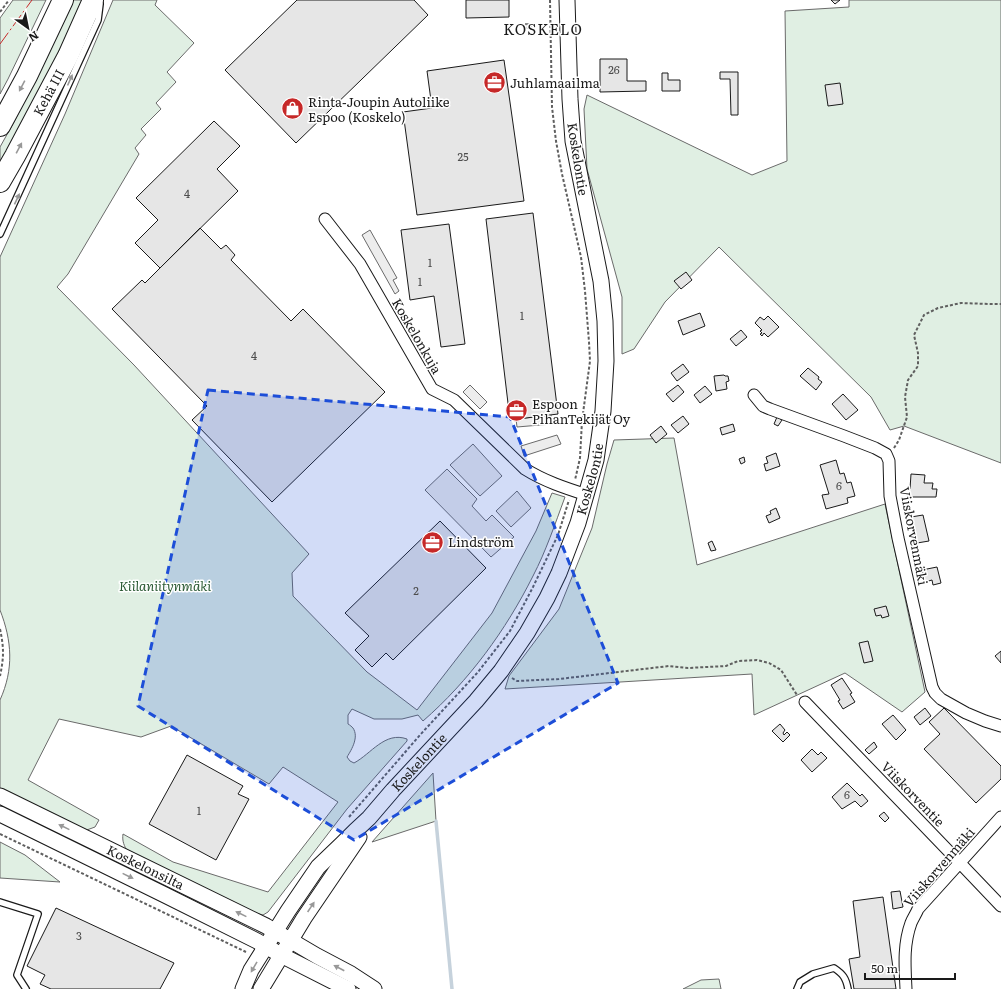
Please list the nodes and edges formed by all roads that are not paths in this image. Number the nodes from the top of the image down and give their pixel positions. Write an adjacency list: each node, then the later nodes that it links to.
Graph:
1 (63, 0): 5 (highway, Kehä III, one-way to 5)
2 (93, 0): 6 (highway, Kehä III, one-way to 2)
3 (101, 0): 8 (lane, one-way to 3)
4 (567, 0): 10 (main road, Koskelontie)
5 (0, 126)
6 (0, 182)
7 (325, 219): 10 (street, Koskelonkuja)
8 (0, 234)
9 (754, 395): 12 (street, Viiskorvenmäki)
10 (579, 493): 16 (main road, Koskelontie)
11 (805, 702): 17 (street, Viiskorventie)
12 (1001, 726)
13 (0, 796): 20 (main road, Koskelonsilta, one-way to 13)
14 (0, 814): 22 (main road, Koskelonsilta, one-way to 22)
15 (1001, 817): 17 (street, Viiskorvenmäki)
16 (369, 818): 20 (main road, Koskelontie); 21 (main road, Koskelontie, one-way to 16)
17 (960, 863): 19 (street, Viiskorventie); 31 (street, Viiskorvenmäki)
18 (0, 902): 24 (lane)
19 (1001, 906)
20 (276, 932): 21 (main road, Koskelonsilta); 22 (main road, Koskelontie)
21 (290, 940): 23 (main road, Koskelontie); 28 (main road, Koskelonsilta, one-way to 21)
22 (262, 944): 23 (main road, Koskelonsilta); 25 (main road, Koskelontie, one-way to 25)
23 (281, 955): 26 (main road, Koskelontie); 27 (main road, Koskelonsilta)
24 (26, 989)
25 (243, 989)
26 (262, 989)
27 (348, 989)
28 (374, 989)
29 (797, 989): 30 (lane)
30 (848, 989)
31 (906, 989)

